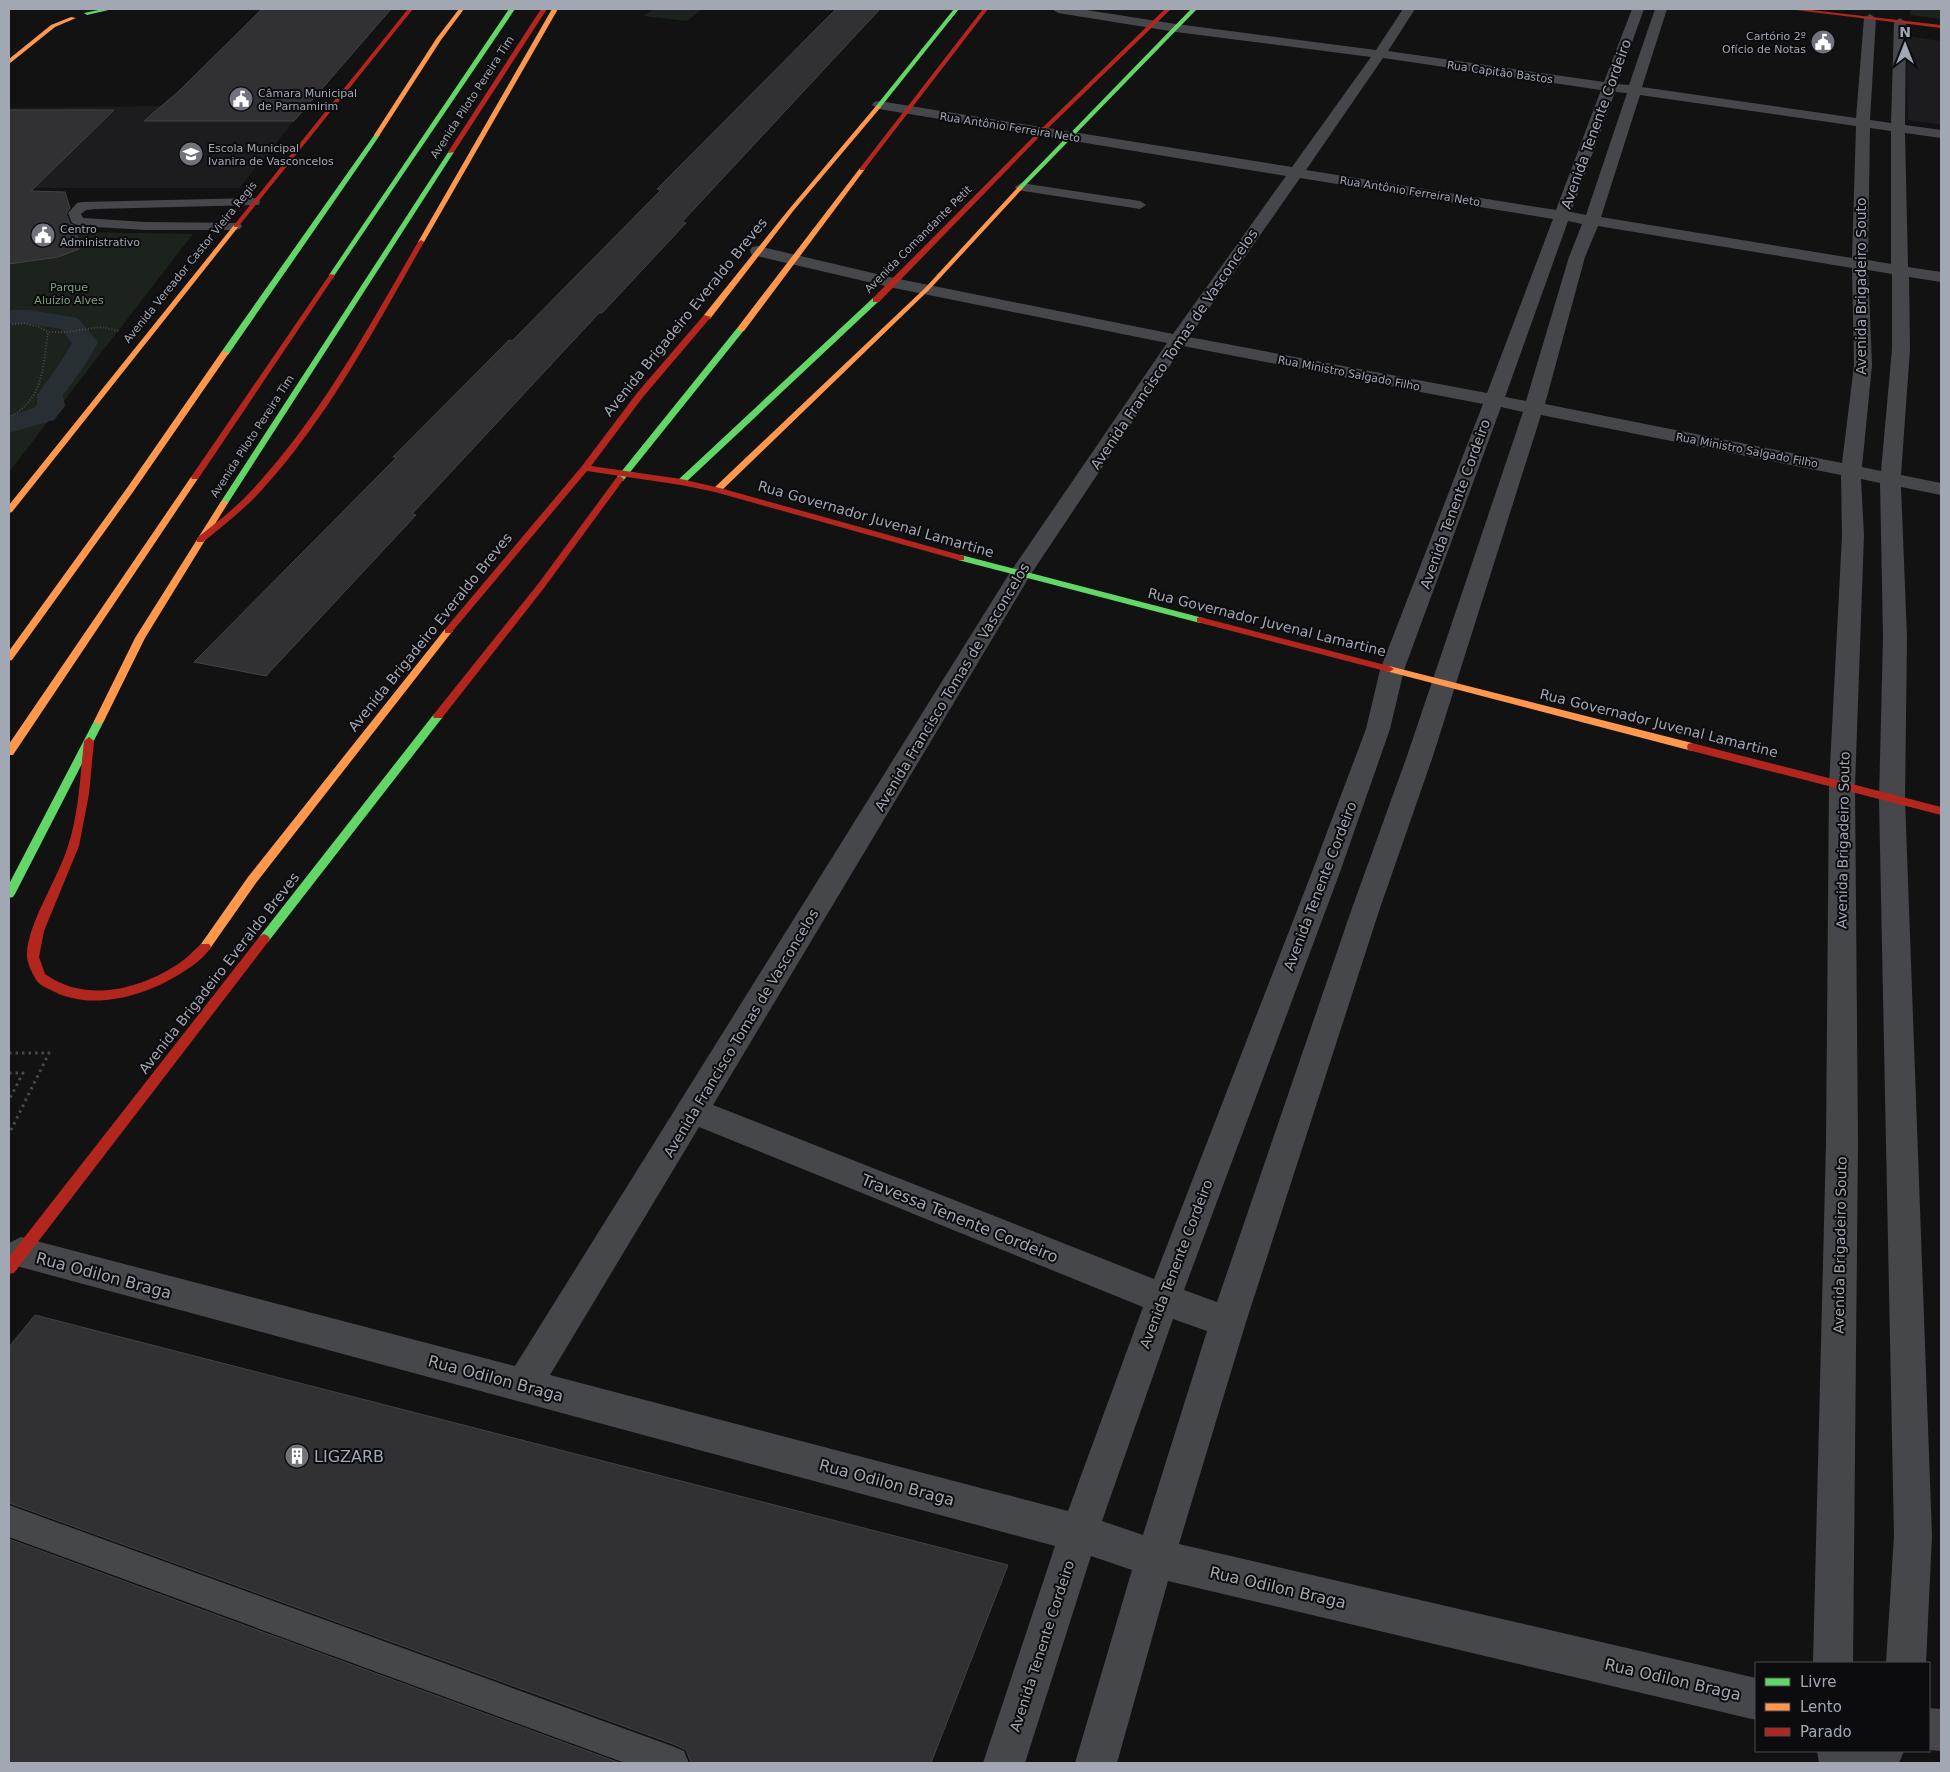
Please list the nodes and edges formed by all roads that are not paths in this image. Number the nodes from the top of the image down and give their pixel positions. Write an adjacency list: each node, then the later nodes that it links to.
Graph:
1 (110, 9): 16 (main road)
2 (410, 9): 37 (main road, Avenida Vereador Castor Vieira Regis)
3 (461, 9): 62 (main road)
4 (512, 9): 66 (main road, Avenida Piloto Pereira Tim)
5 (544, 9): 60 (main road, Avenida Piloto Pereira Tim)
6 (555, 9): 60 (main road)
7 (956, 9): 28 (main road, Avenida Brigadeiro Everaldo Breves)
8 (985, 9): 29 (main road, Avenida Brigadeiro Everaldo Breves)
9 (1058, 9): 20 (street, Rua Capitão Bastos)
10 (1168, 9): 20 (main road, Avenida Comandante Petit)
11 (1194, 9): 22 (main road)
12 (1409, 9): 23 (street, Avenida Francisco Tomas de Vasconcelos)
13 (1638, 9): 27 (street, Avenida Tenente Cordeiro)
14 (1661, 9): 27 (street, Avenida Tenente Cordeiro)
15 (1791, 9): 18 (main road)
16 (86, 10): 17 (main road)
17 (72, 13): 24 (main road)
18 (1870, 18): 19 (main road); 30 (street, Avenida Brigadeiro Souto)
19 (1900, 22): 21 (main road); 31 (street)
20 (1153, 24): 22 (street, Rua Capitão Bastos); 25 (main road, Avenida Comandante Petit)
21 (1941, 27)
22 (1176, 28): 23 (street, Rua Capitão Bastos); 26 (main road)
23 (1380, 54): 27 (street, Rua Capitão Bastos); 35 (street, Avenida Francisco Tomas de Vasconcelos)
24 (9, 62)
25 (1106, 69): 26 (main road); 32 (main road, Avenida Comandante Petit)
26 (1132, 73): 34 (main road)
27 (1623, 89): 30 (street, Rua Capitão Bastos); 39 (street, Avenida Tenente Cordeiro); 40 (street, Avenida Tenente Cordeiro)
28 (879, 105): 29 (street, Rua Antônio Ferreira Neto); 42 (main road, Avenida Brigadeiro Everaldo Breves)
29 (908, 110): 32 (street, Rua Antônio Ferreira Neto); 43 (main road, Avenida Brigadeiro Everaldo Breves)
30 (1863, 122): 31 (street, Rua Capitão Bastos); 44 (street, Avenida Brigadeiro Souto)
31 (1898, 128): 33 (street, Rua Capitão Bastos); 45 (street)
32 (1041, 132): 34 (street, Rua Antônio Ferreira Neto); 47 (main road, Avenida Comandante Petit)
33 (1941, 134)
34 (1070, 136): 35 (street, Rua Antônio Ferreira Neto); 36 (main road)
35 (1295, 173): 39 (street, Rua Antônio Ferreira Neto); 49 (street, Avenida Francisco Tomas de Vasconcelos)
36 (1021, 187): 38 (lane); 48 (main road)
37 (254, 202): 41 (main road, Avenida Vereador Castor Vieira Regis); 41 (lane)
38 (1140, 205)
39 (1562, 215): 40 (street, Rua Antônio Ferreira Neto); 50 (street, Avenida Tenente Cordeiro)
40 (1592, 220): 44 (street, Rua Antônio Ferreira Neto); 51 (street, Avenida Tenente Cordeiro)
41 (235, 226): 59 (main road, Avenida Vereador Castor Vieira Regis)
42 (758, 251): 43 (street, Rua Ministro Salgado Filho); 52 (main road, Avenida Brigadeiro Everaldo Breves)
43 (793, 258): 47 (street, Rua Ministro Salgado Filho); 54 (main road, Avenida Brigadeiro Everaldo Breves)
44 (1861, 264): 45 (street, Rua Antônio Ferreira Neto); 53 (street, Avenida Brigadeiro Souto)
45 (1900, 270): 46 (street, Rua Antônio Ferreira Neto); 55 (street)
46 (1941, 277)
47 (894, 283): 48 (street, Rua Ministro Salgado Filho); 56 (main road, Avenida Comandante Petit)
48 (927, 289): 49 (street, Rua Ministro Salgado Filho); 58 (main road)
49 (1178, 340): 50 (street, Rua Ministro Salgado Filho); 61 (street, Avenida Francisco Tomas de Vasconcelos)
50 (1493, 400): 51 (street, Rua Ministro Salgado Filho); 63 (street, Avenida Tenente Cordeiro)
51 (1534, 408): 53 (street, Rua Ministro Salgado Filho); 64 (street, Avenida Tenente Cordeiro)
52 (585, 468): 54 (main road, Rua Governador Juvenal Lamartine); 65 (main road, Avenida Brigadeiro Everaldo Breves)
53 (1851, 471): 55 (street, Rua Ministro Salgado Filho); 67 (street, Avenida Brigadeiro Souto)
54 (624, 474): 56 (main road, Rua Governador Juvenal Lamartine); 72 (main road, Avenida Brigadeiro Everaldo Breves)
55 (1890, 479): 57 (street, Rua Ministro Salgado Filho); 68 (street)
56 (682, 482): 58 (main road, Rua Governador Juvenal Lamartine)
57 (1941, 489)
58 (717, 490): 61 (main road, Rua Governador Juvenal Lamartine)
59 (9, 510)
60 (200, 540): 65 (main road, Avenida Piloto Pereira Tim)
61 (1020, 574): 63 (main road, Rua Governador Juvenal Lamartine); 71 (street, Avenida Francisco Tomas de Vasconcelos)
62 (9, 658)
63 (1392, 670): 64 (main road, Rua Governador Juvenal Lamartine); 73 (street, Avenida Tenente Cordeiro)
64 (1442, 683): 67 (main road, Rua Governador Juvenal Lamartine); 74 (street, Avenida Tenente Cordeiro)
65 (90, 741): 70 (main road, Avenida Piloto Pereira Tim)
66 (9, 752)
67 (1842, 786): 68 (main road, Rua Governador Juvenal Lamartine); 79 (street, Avenida Brigadeiro Souto)
68 (1892, 800): 69 (main road, Rua Governador Juvenal Lamartine); 80 (street)
69 (1941, 811)
70 (9, 894)
71 (693, 1112): 73 (street, Travessa Tenente Cordeiro); 75 (street, Avenida Francisco Tomas de Vasconcelos)
72 (15, 1261): 75 (street, Rua Odilon Braga)
73 (1163, 1299): 74 (street, Travessa Tenente Cordeiro); 77 (street, Avenida Tenente Cordeiro)
74 (1228, 1322): 78 (street, Avenida Tenente Cordeiro)
75 (524, 1385): 77 (street, Rua Odilon Braga)
76 (9, 1521): 82 (lane)
77 (1079, 1533): 78 (street, Rua Odilon Braga); 83 (street, Avenida Tenente Cordeiro)
78 (1155, 1558): 81 (street, Rua Odilon Braga); 84 (street, Avenida Tenente Cordeiro)
79 (1833, 1662)
80 (1906, 1662)
81 (1755, 1699)
82 (672, 1763)
83 (1004, 1763)
84 (1096, 1763)

